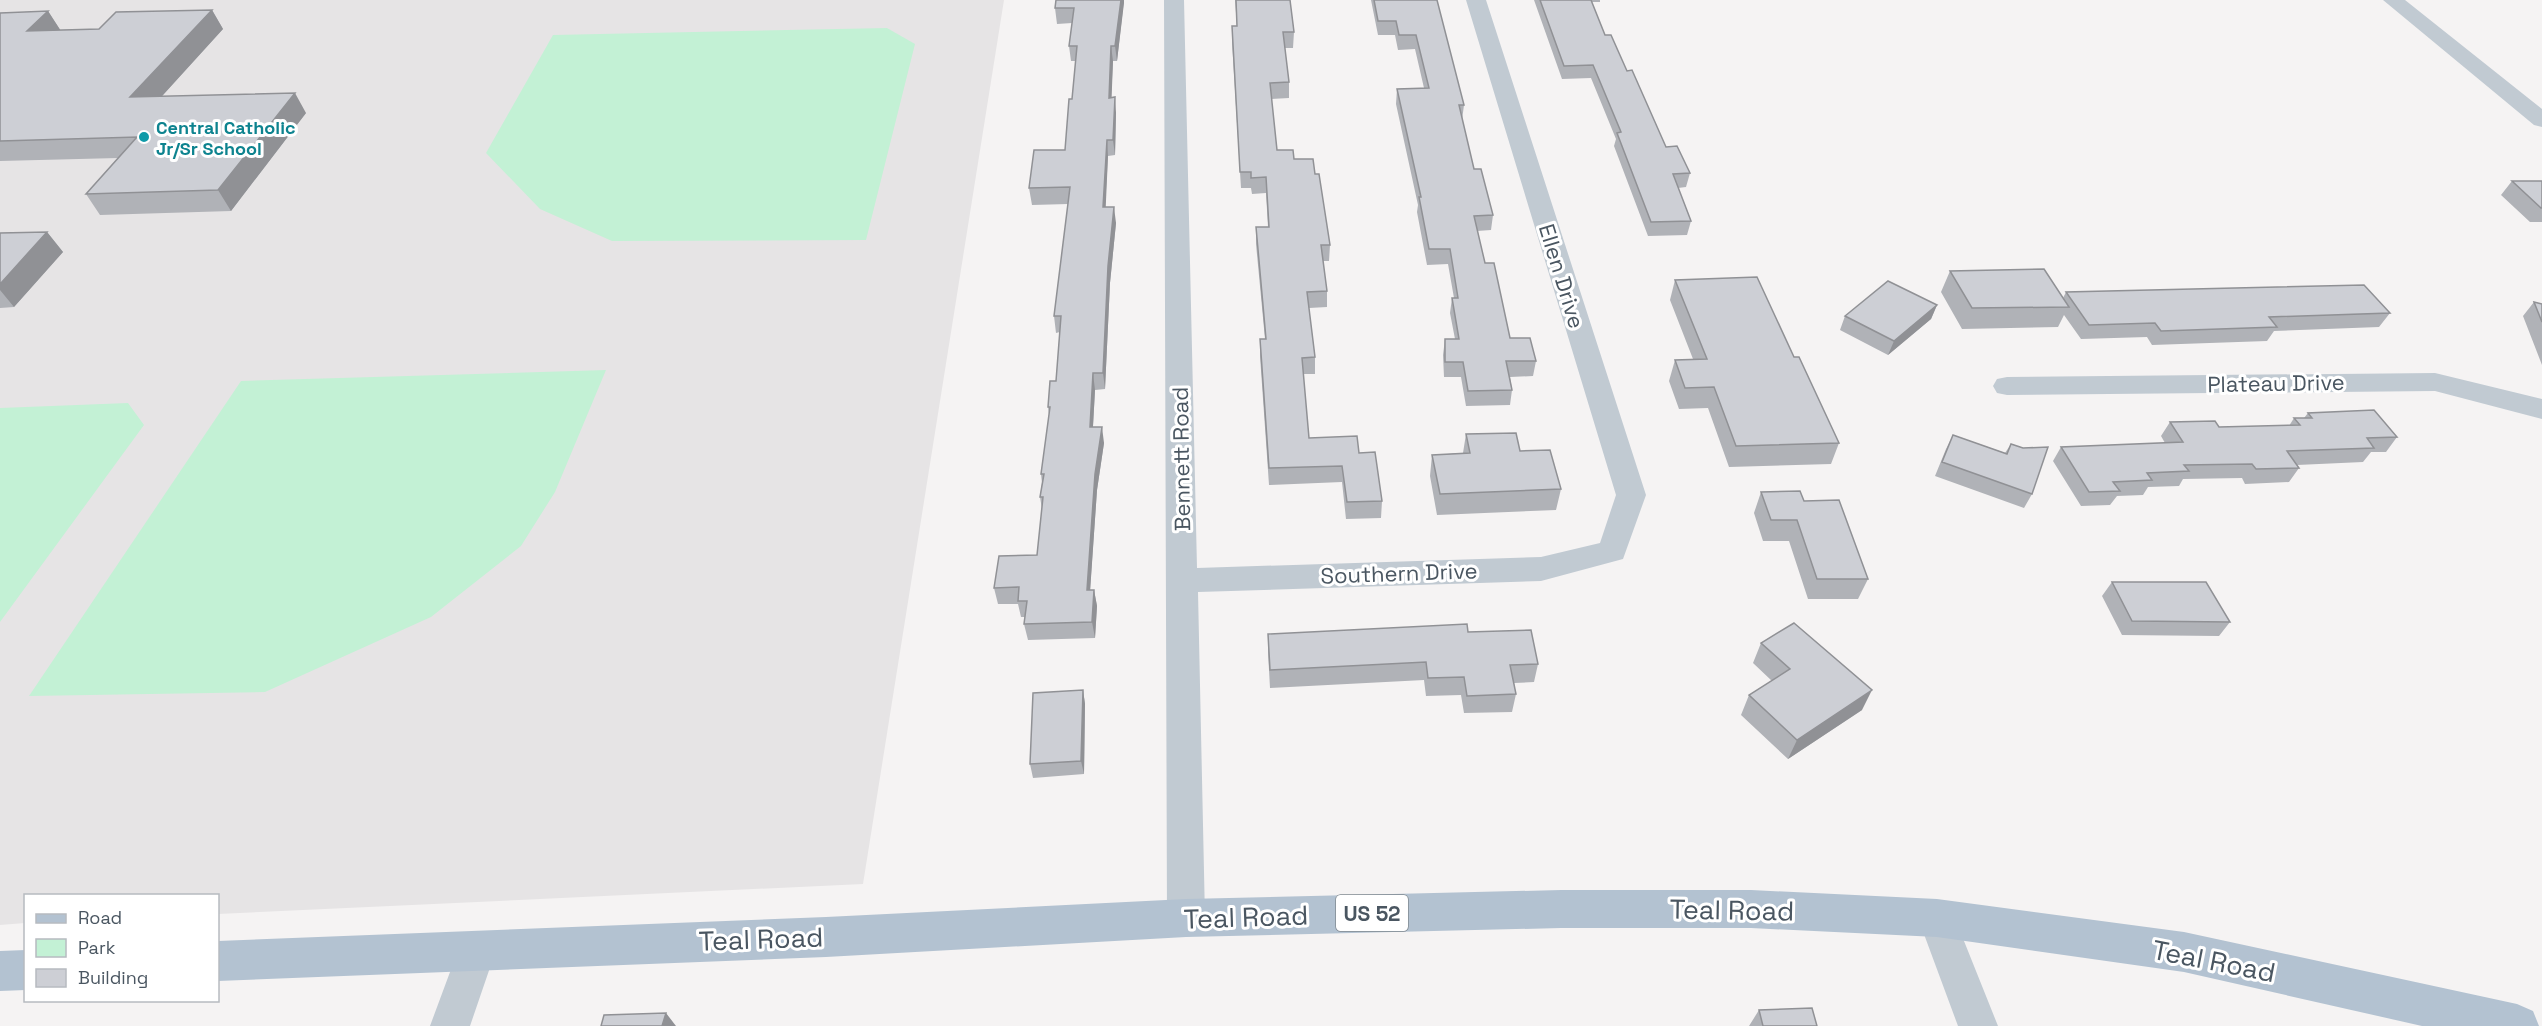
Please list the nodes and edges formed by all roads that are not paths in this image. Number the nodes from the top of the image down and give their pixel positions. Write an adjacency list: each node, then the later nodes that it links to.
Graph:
1 (1173, 0): 8 (street, Bennett Road)
2 (1476, 0): 7 (street, Ellen Drive)
3 (2393, 0): 4 (street)
4 (2542, 120)
5 (2007, 386): 6 (street, Plateau Drive)
6 (2542, 409)
7 (1612, 551): 8 (street, Southern Drive)
8 (1183, 580): 9 (street, Bennett Road)
9 (1186, 918): 10 (main road, Teal Road / US 52); 11 (main road, Teal Road / US 52)
10 (1937, 918): 16 (street); 17 (main road, Teal Road / US 52)
11 (477, 950): 12 (main road, Teal Road / US 52); 15 (street)
12 (219, 961)
13 (24, 969): 14 (main road)
14 (0, 971)
15 (450, 1026)
16 (1978, 1026)
17 (2517, 1026)

